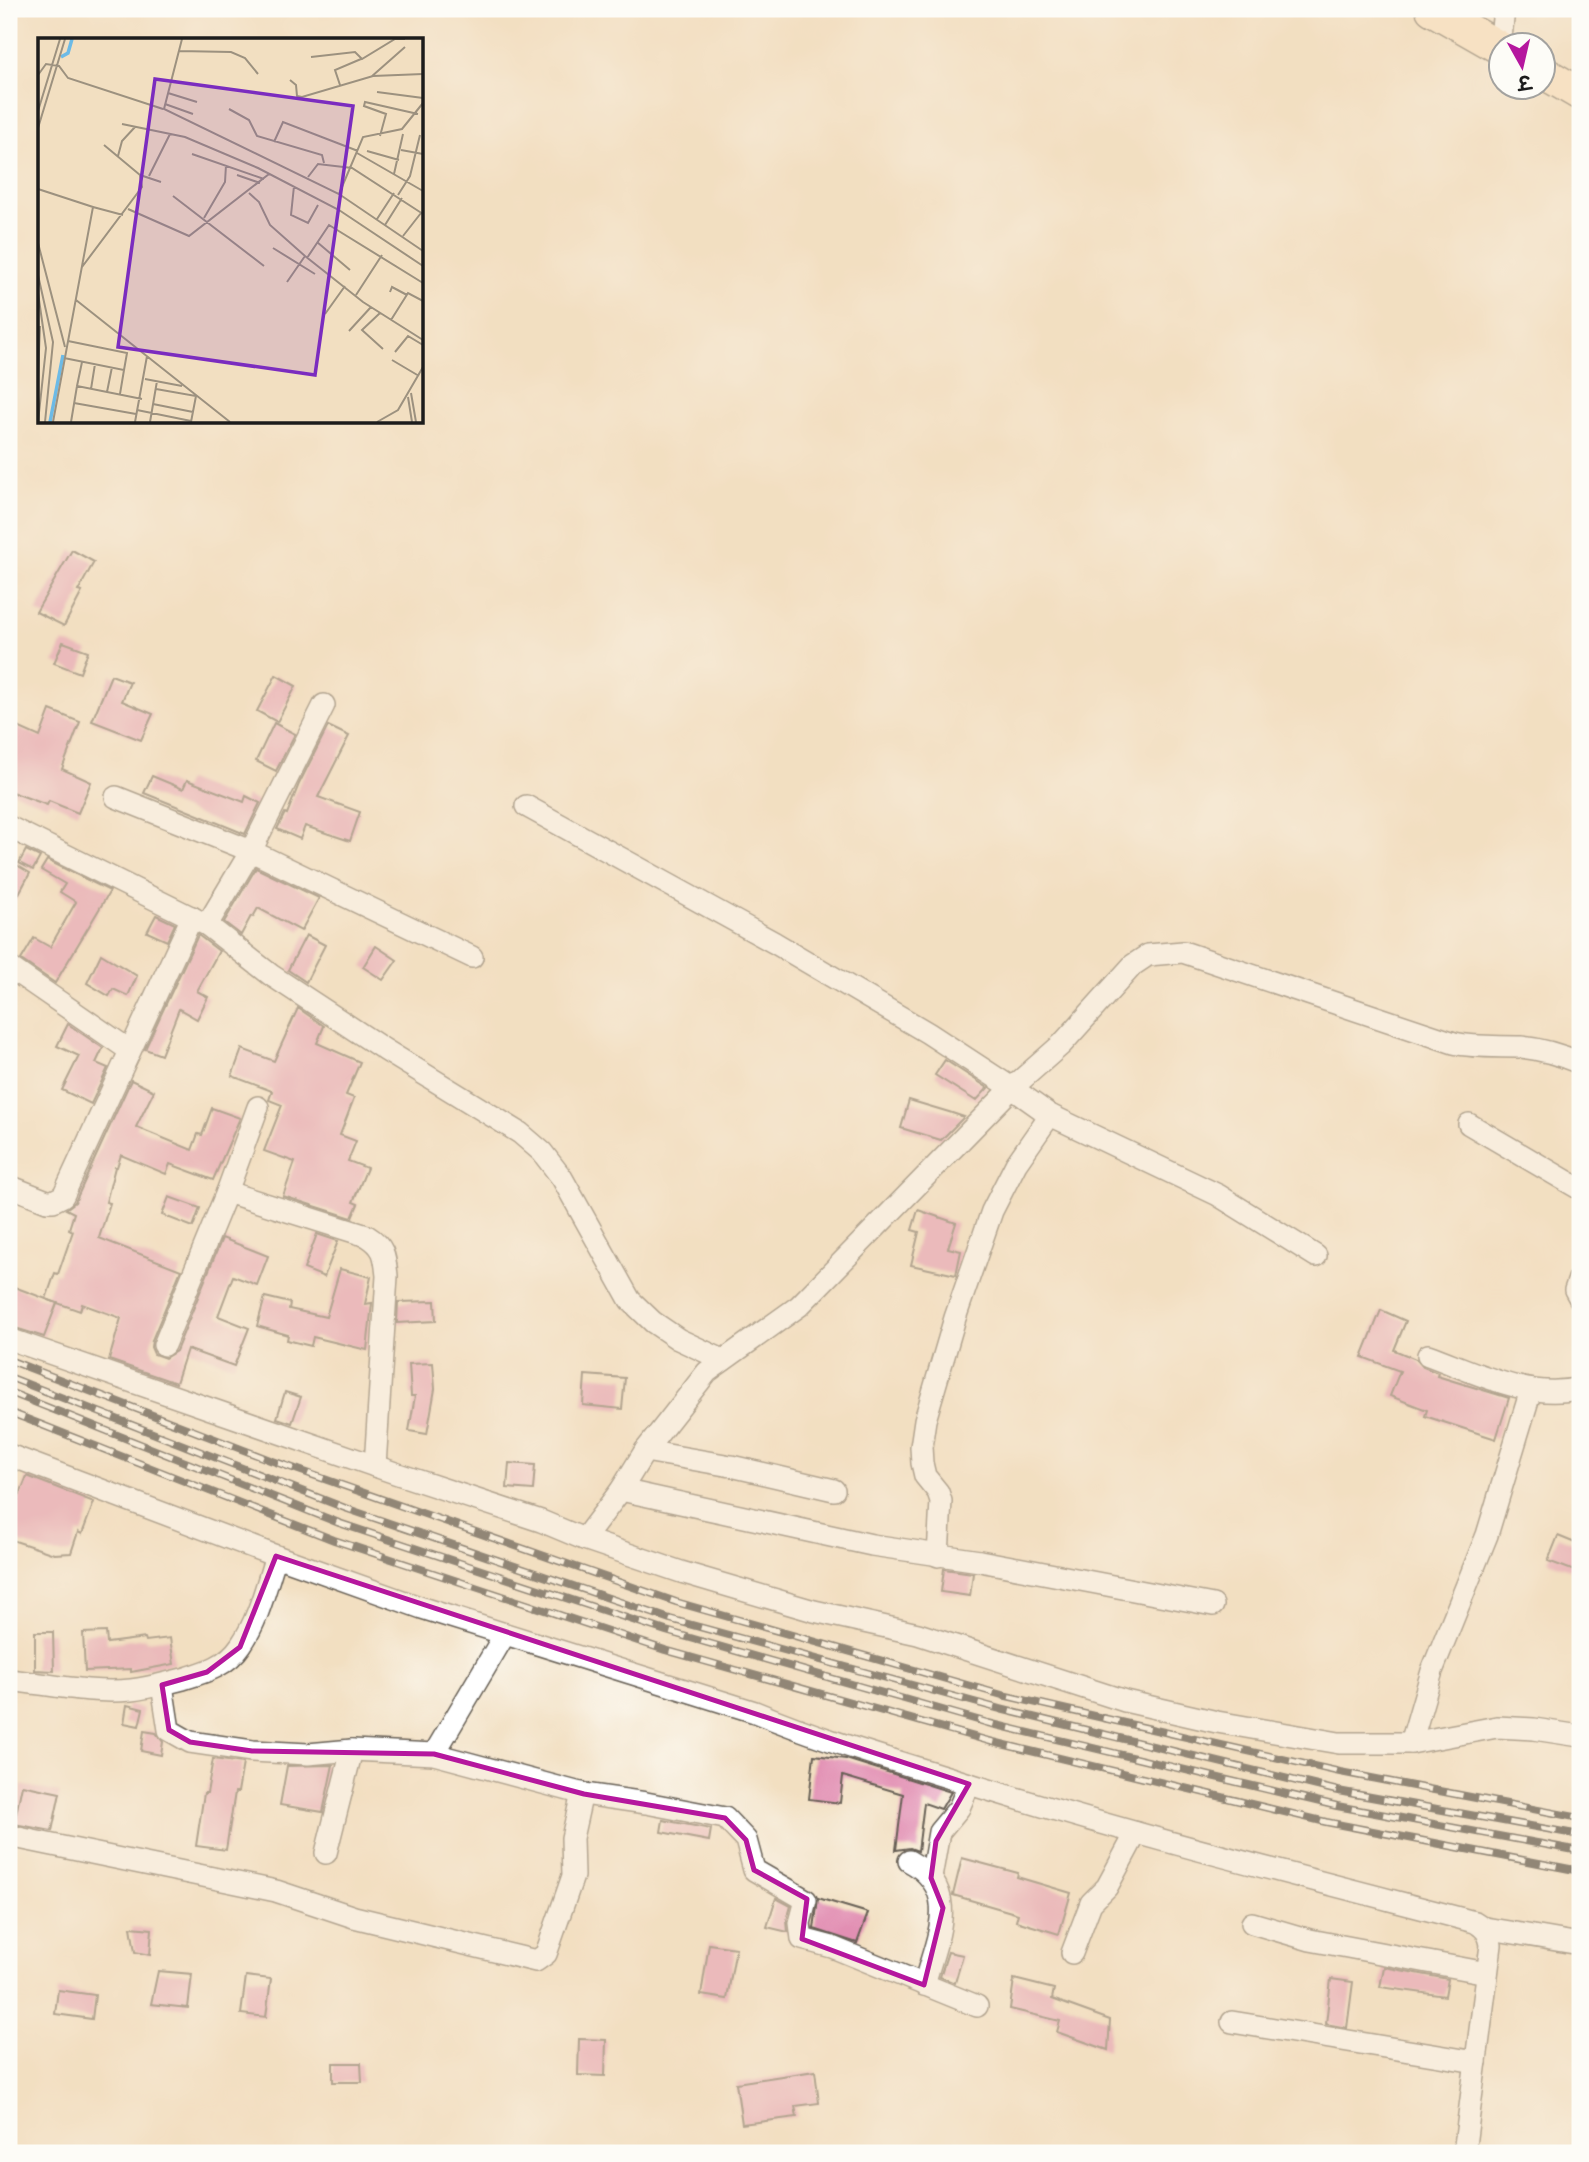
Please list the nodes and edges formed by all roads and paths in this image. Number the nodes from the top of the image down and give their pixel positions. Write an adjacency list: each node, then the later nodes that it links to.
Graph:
1 (1432, 9): 4 (street)
2 (1504, 9): 3 (street)
3 (1502, 32)
4 (1488, 41)
5 (1558, 81): 6 (street)
6 (1580, 94)
7 (324, 705): 11 (street)
8 (116, 797): 11 (street)
9 (526, 806): 17 (street)
10 (9, 827): 12 (street)
11 (251, 851): 12 (street); 13 (street)
12 (200, 921): 15 (street); 30 (street)
13 (472, 957)
14 (9, 967): 15 (street)
15 (130, 1050): 21 (street)
16 (1580, 1063): 17 (street)
17 (1012, 1088): 19 (street); 30 (street)
18 (258, 1107): 23 (street)
19 (1050, 1115): 24 (street); 40 (street)
20 (1469, 1124): 22 (street)
21 (9, 1186)
22 (1580, 1189)
23 (227, 1192): 28 (street); 35 (street)
24 (1316, 1255)
25 (1580, 1276): 26 (street)
26 (1580, 1299)
27 (9, 1339): 35 (street)
28 (164, 1345)
29 (1428, 1355): 32 (street)
30 (723, 1360): 33 (street)
31 (1580, 1388): 32 (street)
32 (1531, 1390): 46 (street)
33 (645, 1451): 36 (street); 37 (street)
34 (10, 1459): 39 (street)
35 (375, 1466): 38 (street)
36 (621, 1490): 38 (street); 40 (street)
37 (834, 1490)
38 (584, 1539): 46 (street)
39 (276, 1556): 42 (street); 44 (street)
40 (938, 1556): 41 (street)
41 (1213, 1605)
42 (505, 1634): 48 (street); 49 (street)
43 (9, 1680): 44 (street)
44 (162, 1685): 47 (street)
45 (1580, 1736): 46 (street)
46 (1411, 1743)
47 (352, 1750): 48 (street); 53 (street)
48 (434, 1754): 50 (street)
49 (969, 1784): 51 (street); 55 (street)
50 (582, 1793): 52 (street); 61 (street)
51 (1136, 1833): 57 (street); 59 (street)
52 (9, 1836)
53 (326, 1853)
54 (909, 1861): 55 (street)
55 (932, 1878): 61 (street)
56 (1252, 1923): 60 (street)
57 (1485, 1928): 58 (street); 60 (street)
58 (1580, 1944)
59 (1072, 1953)
60 (1487, 1973): 64 (street)
61 (924, 1985): 62 (street)
62 (977, 2006)
63 (1233, 2022): 64 (street)
64 (1476, 2062): 65 (street)
65 (1464, 2153)

